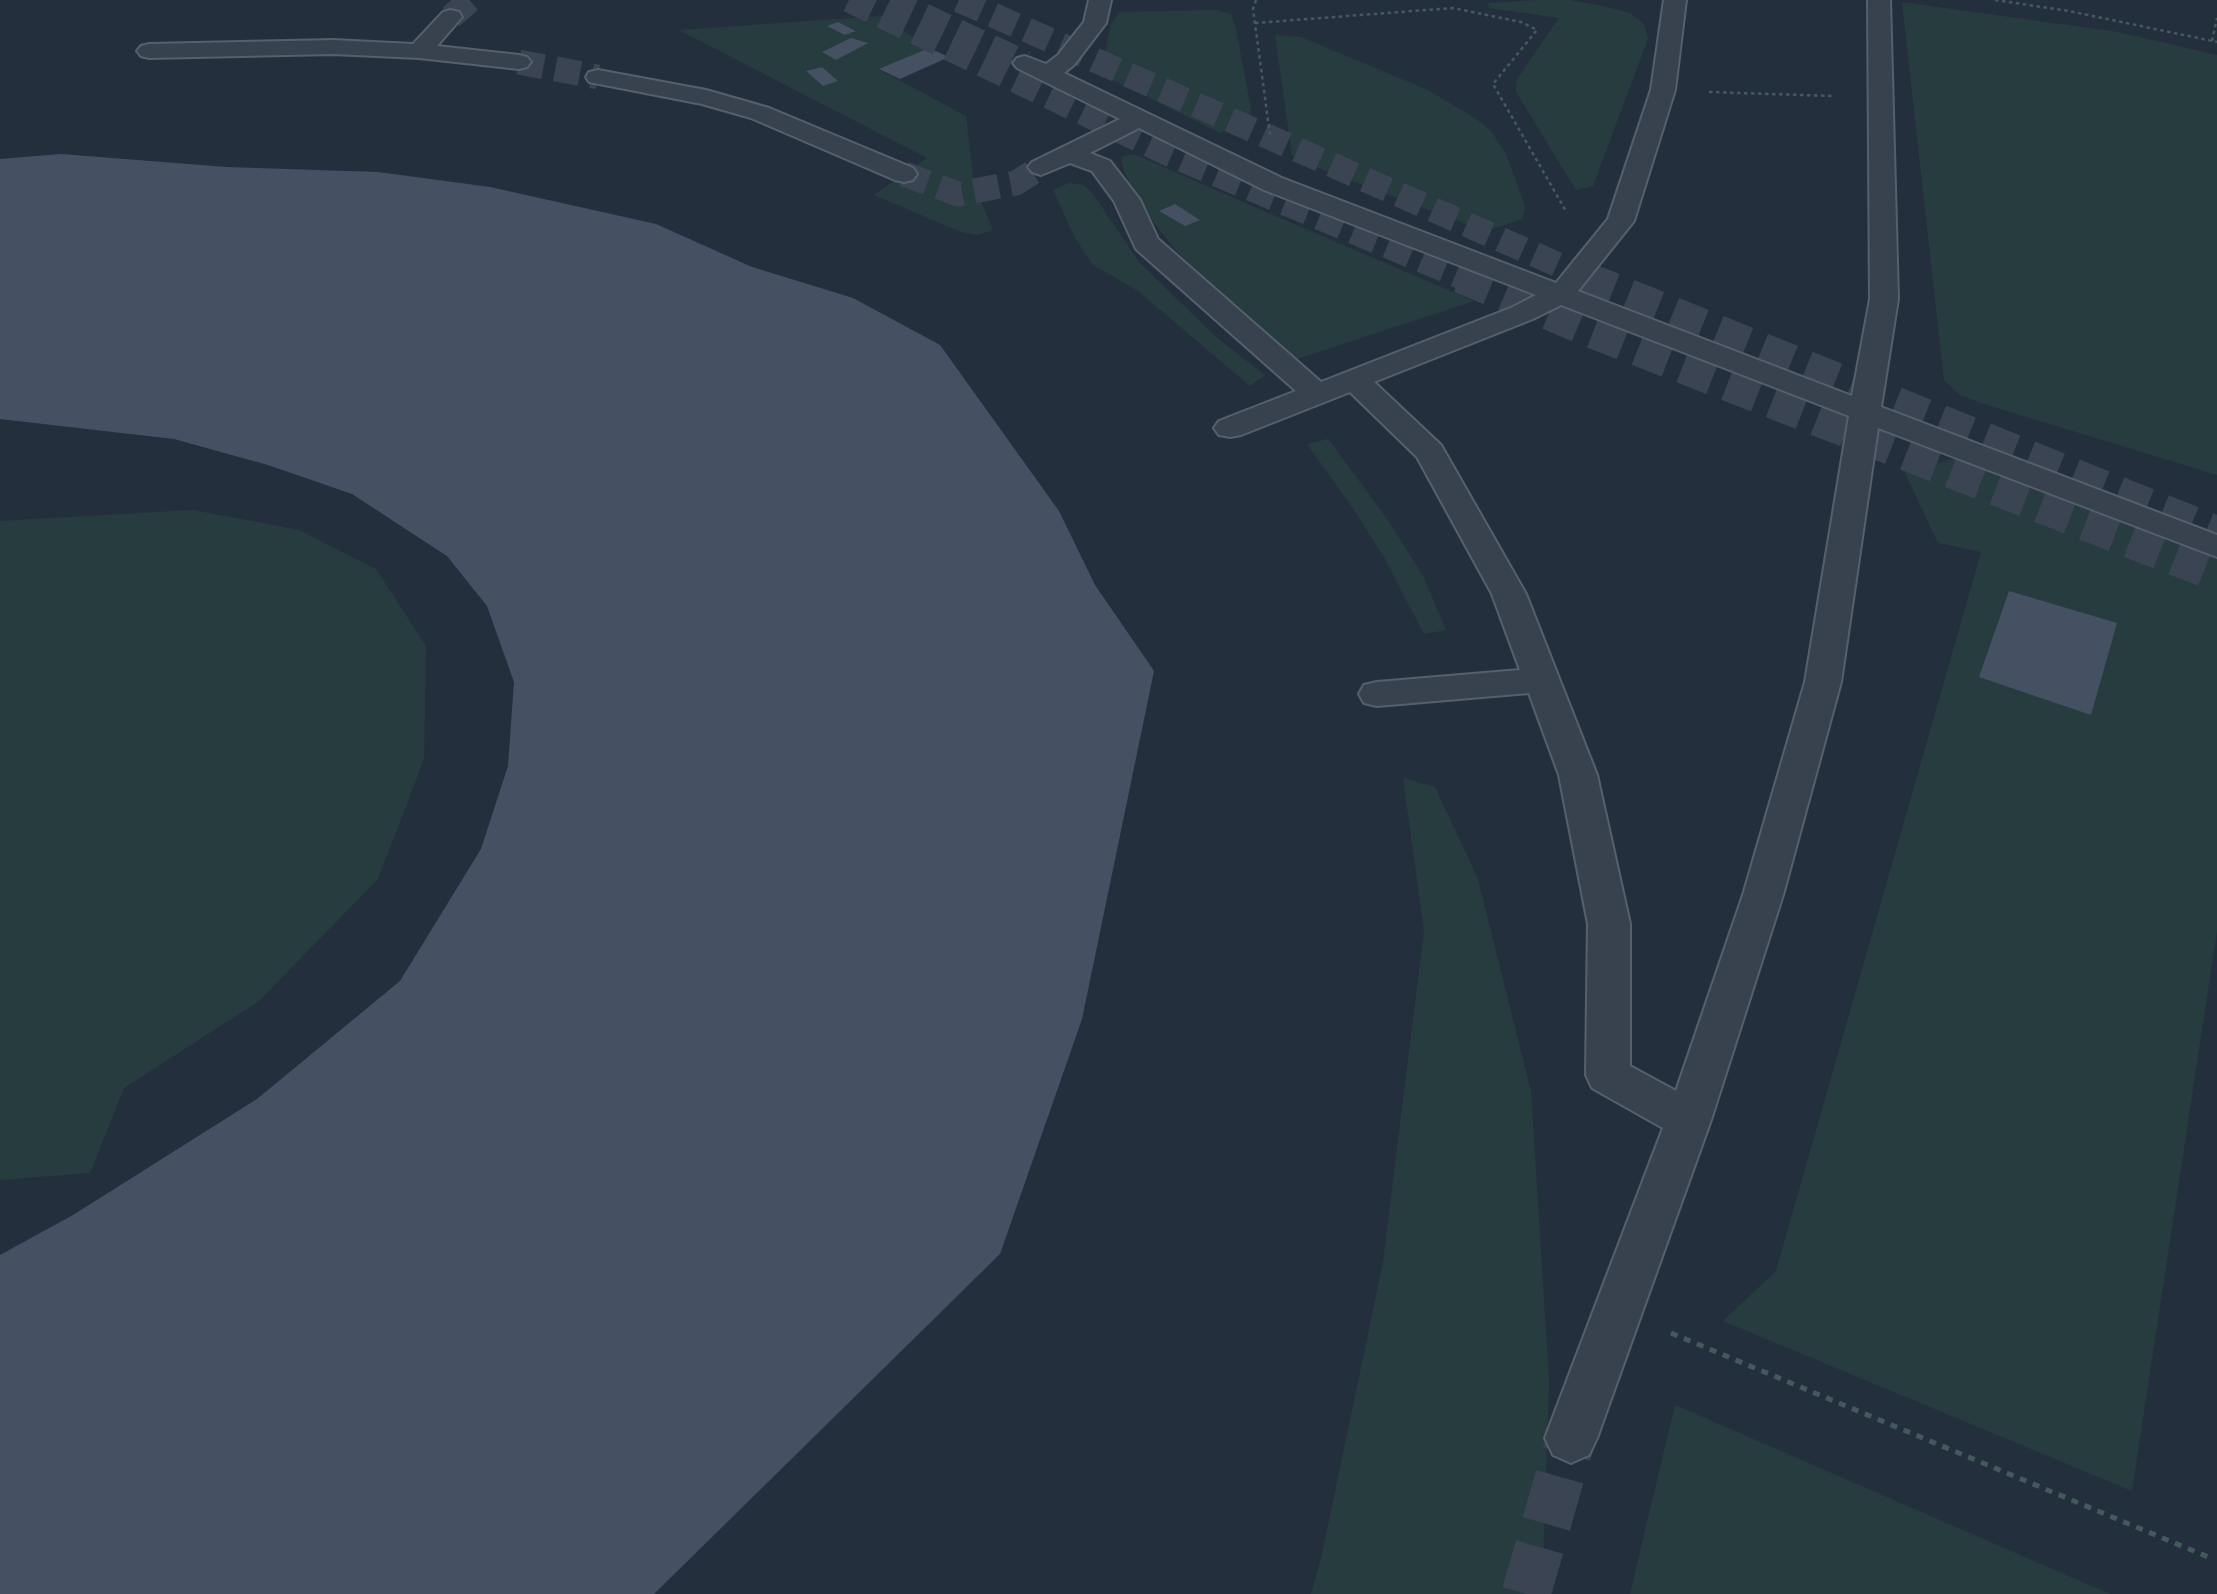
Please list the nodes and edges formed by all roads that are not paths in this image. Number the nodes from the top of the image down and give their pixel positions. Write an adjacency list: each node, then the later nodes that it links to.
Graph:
1 (1100, 0): 9 (street)
2 (1675, 0): 13 (street)
3 (1879, 0): 16 (street)
4 (451, 17): 6 (street)
5 (149, 51): 6 (street)
6 (419, 51): 7 (street)
7 (519, 62)
8 (598, 77): 12 (street)
9 (1139, 119): 10 (street); 13 (street)
10 (1069, 153): 11 (street); 15 (street)
11 (1041, 167)
12 (904, 174)
13 (1562, 293): 14 (street); 16 (street)
14 (1356, 381): 15 (street); 19 (street)
15 (1319, 395): 17 (street)
16 (1864, 412): 18 (street); 21 (street)
17 (1230, 428)
18 (2217, 547)
19 (1541, 680): 20 (street); 21 (street)
20 (1377, 694)
21 (1689, 1120): 22 (street)
22 (1571, 1438)

